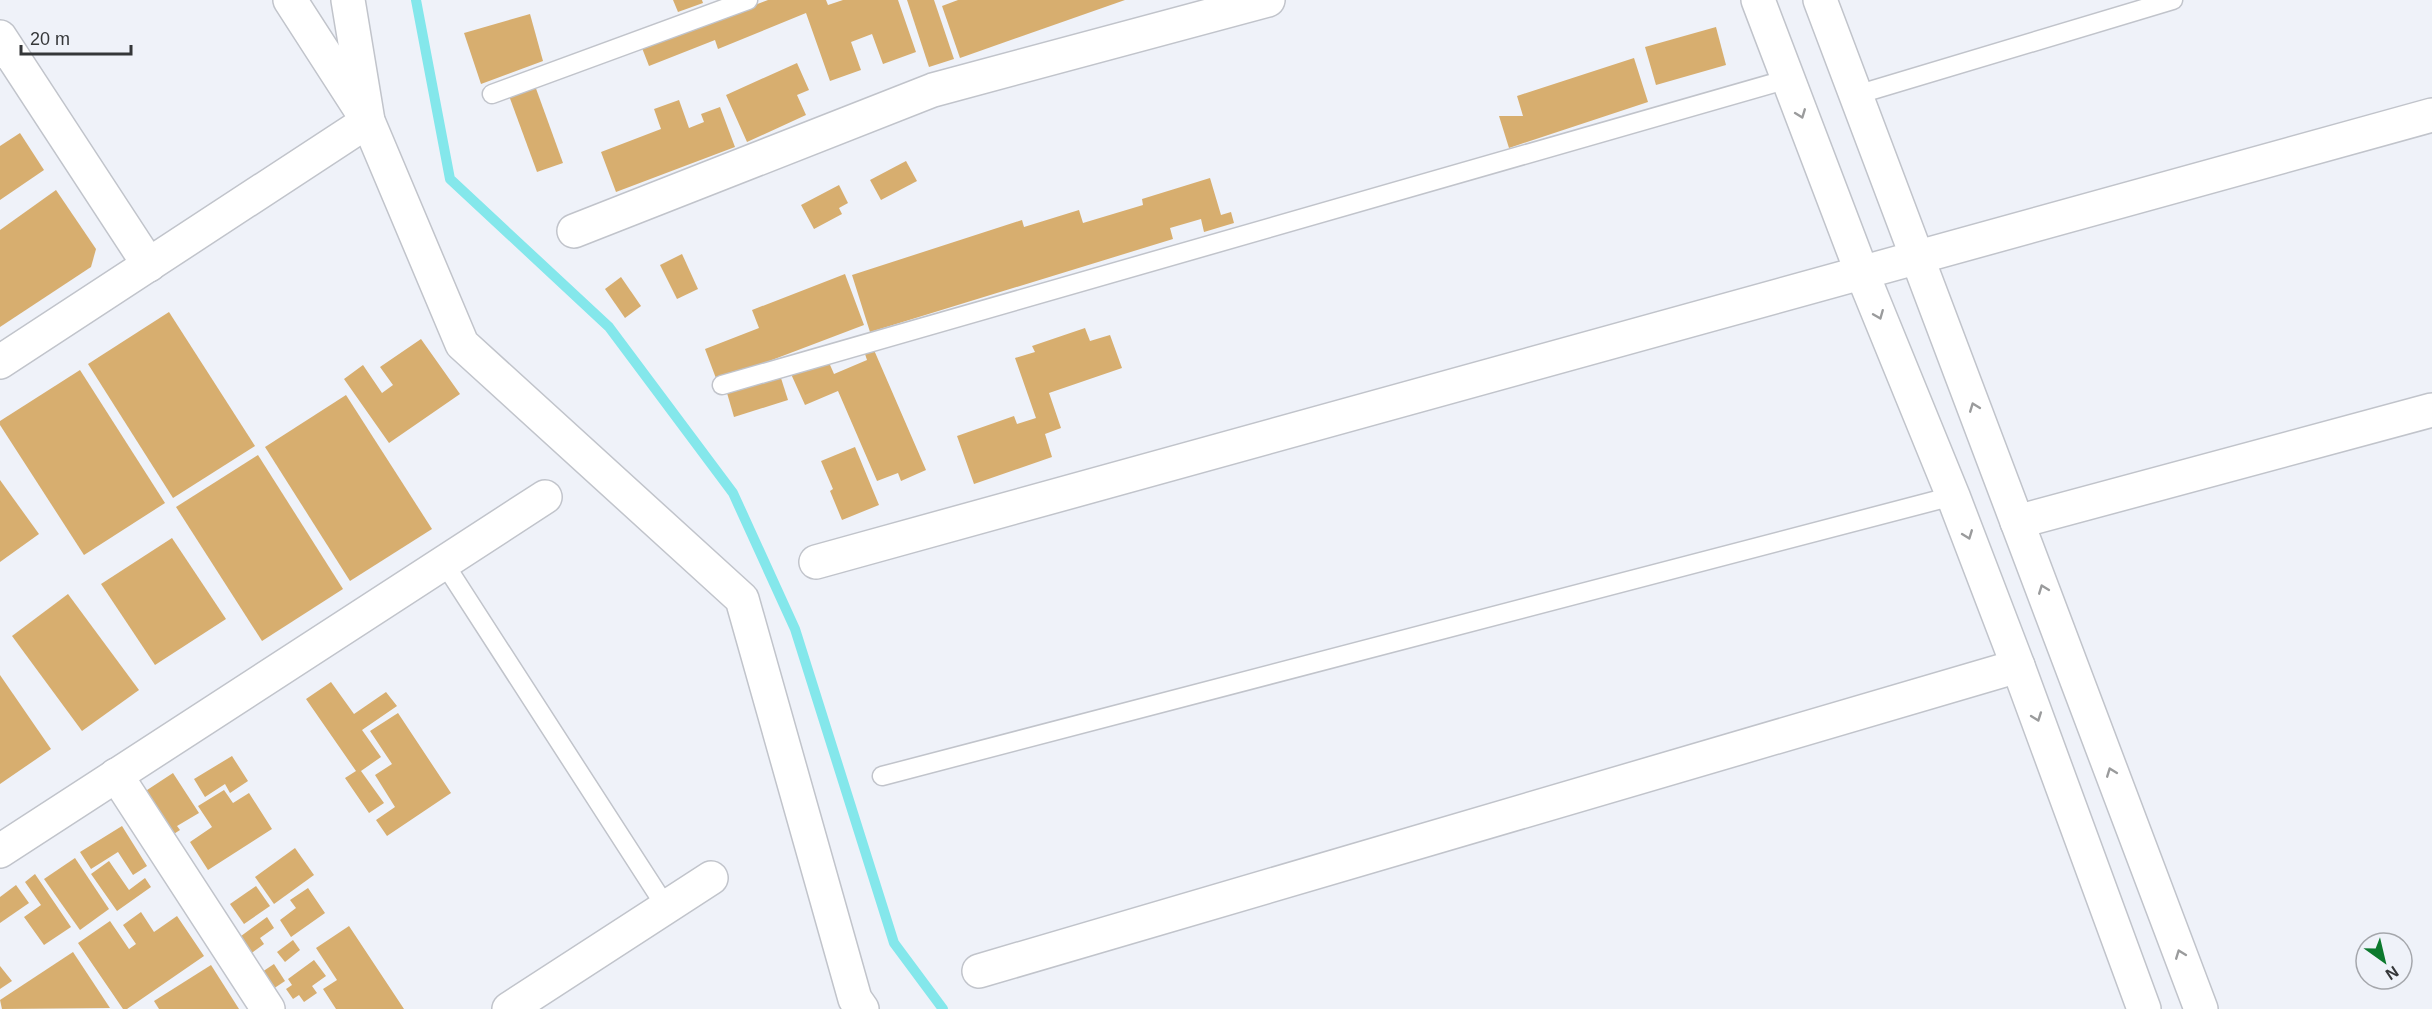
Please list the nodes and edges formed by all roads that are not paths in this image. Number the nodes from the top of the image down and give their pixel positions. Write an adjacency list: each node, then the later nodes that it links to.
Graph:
1 (290, 0): 13 (street)
2 (348, 0): 13 (street)
3 (748, 0): 10 (lane)
4 (1268, 0): 14 (street)
5 (1758, 0): 9 (street)
6 (1820, 0): 11 (street)
7 (2173, 0): 11 (lane)
8 (0, 38): 16 (street)
9 (1788, 79): 17 (street, one-way to 17); 19 (lane)
10 (492, 94)
11 (1856, 95): 15 (street)
12 (2432, 115): 15 (street)
13 (368, 121): 16 (street); 35 (street)
14 (574, 231)
15 (1917, 257): 17 (street); 23 (street, one-way to 15)
16 (149, 265): 18 (street)
17 (1862, 273): 21 (street, one-way to 21); 24 (street)
18 (0, 362)
19 (722, 385)
20 (2432, 410): 23 (street)
21 (1953, 496): 26 (street, one-way to 26); 28 (lane)
22 (545, 497): 25 (street)
23 (2017, 522): 37 (street, one-way to 23)
24 (816, 562)
25 (444, 563): 27 (street); 31 (lane)
26 (2018, 666): 32 (street); 36 (street, one-way to 36)
27 (116, 775): 29 (street); 33 (street)
28 (882, 776)
29 (0, 851)
30 (711, 878): 31 (street)
31 (666, 907): 34 (street)
32 (979, 971)
33 (268, 1009)
34 (509, 1009)
35 (861, 1009)
36 (2144, 1009)
37 (2201, 1009)

